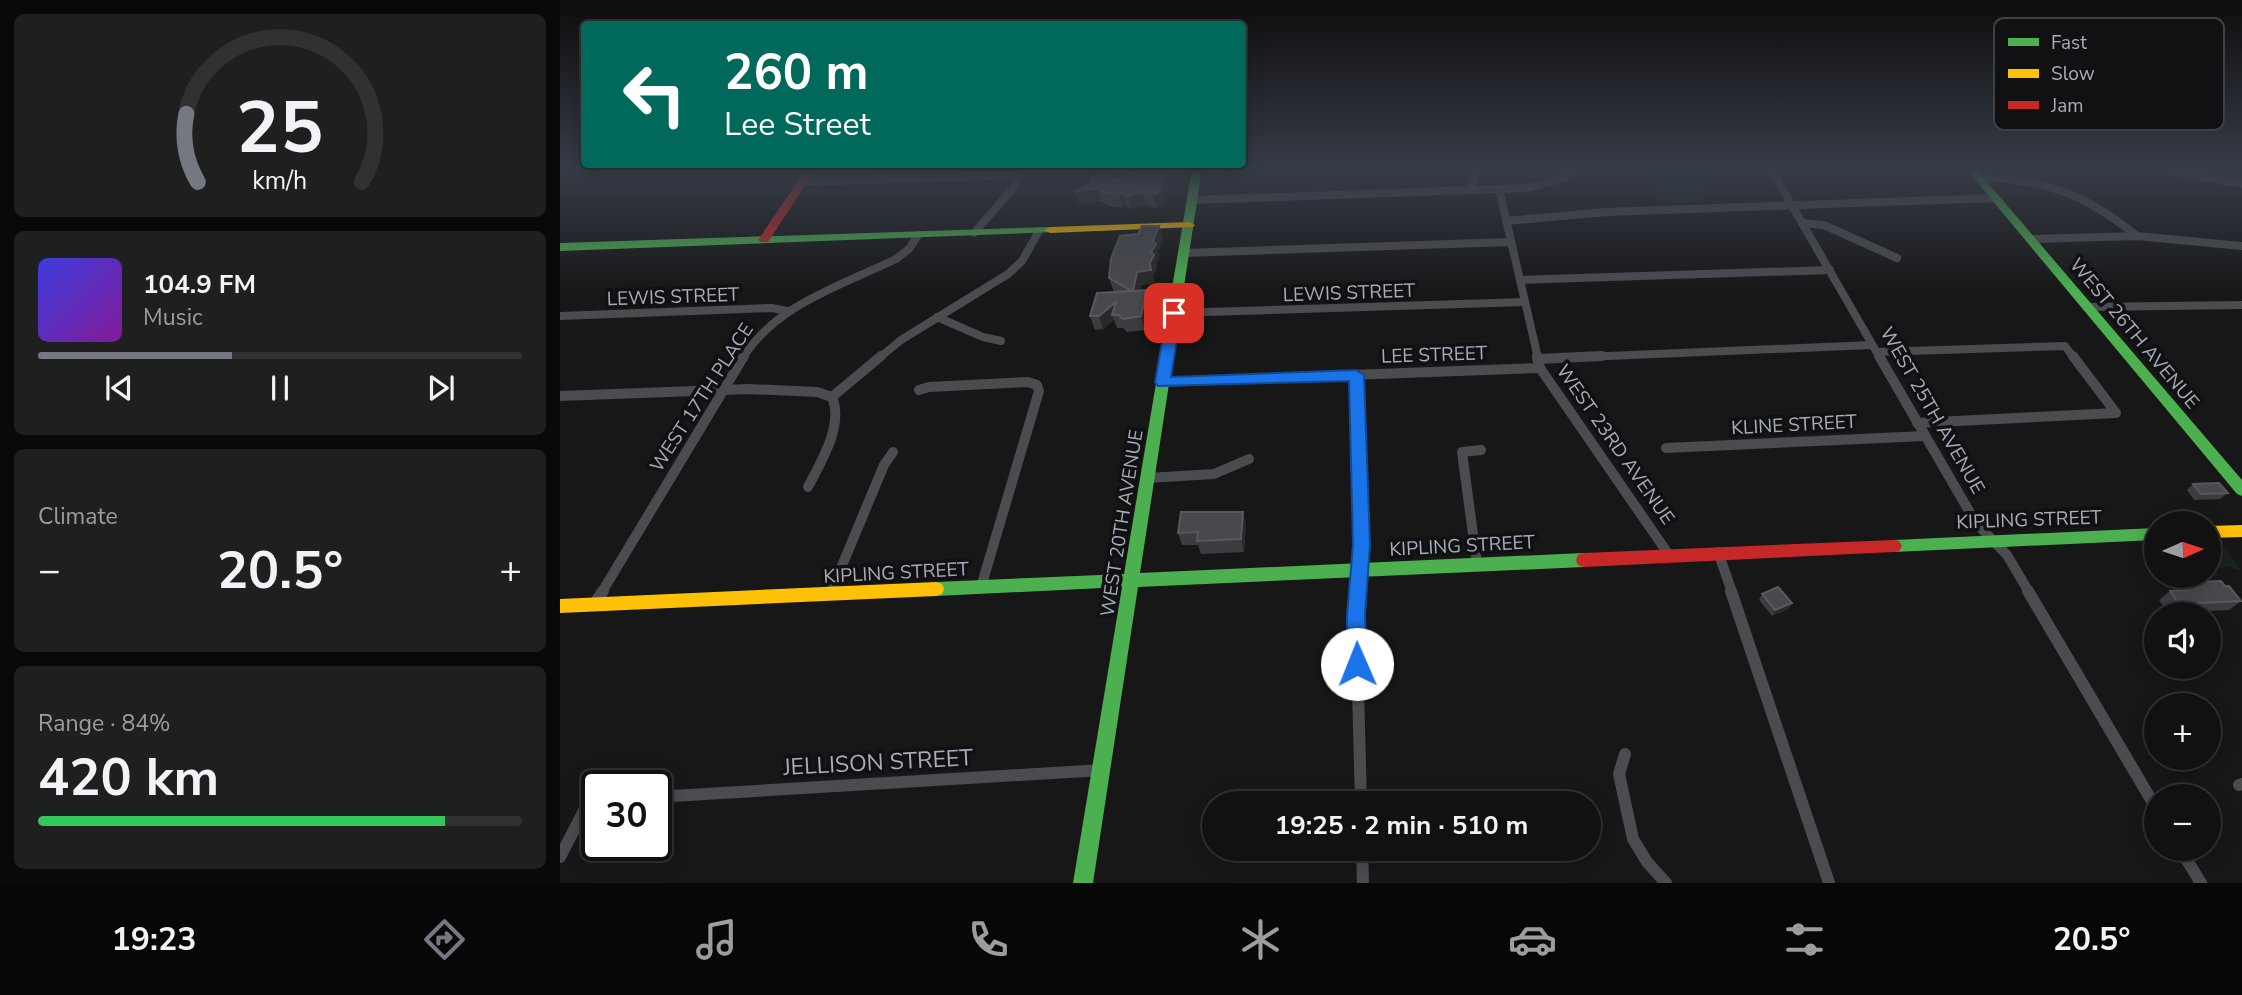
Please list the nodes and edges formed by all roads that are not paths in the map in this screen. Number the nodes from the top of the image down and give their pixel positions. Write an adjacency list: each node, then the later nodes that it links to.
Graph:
1 (784, 210): 17 (street)
2 (991, 210): 13 (street)
3 (1191, 210): 11 (street, WEST 20TH AVENUE)
4 (1504, 210): 9 (street, WEST 23RD AVENUE)
5 (1662, 210): 9 (street)
6 (1794, 210): 10 (street, WEST 25TH AVENUE)
7 (2005, 210): 16 (street, WEST 26TH AVENUE)
8 (2106, 210): 15 (street)
9 (1506, 221): 18 (street, WEST 23RD AVENUE)
10 (1802, 223): 22 (street); 23 (street, WEST 25TH AVENUE)
11 (1189, 225): 12 (street); 21 (street, WEST 20TH AVENUE)
12 (1039, 231): 13 (street); 31 (street)
13 (974, 233): 14 (street)
14 (918, 235): 17 (street); 28 (street, WEST 17TH PLACE)
15 (2137, 236): 16 (street); 19 (street)
16 (2030, 239): 27 (street, WEST 26TH AVENUE)
17 (764, 240): 20 (street)
18 (1510, 242): 21 (street); 24 (street, WEST 23RD AVENUE)
19 (2242, 246)
20 (560, 247)
21 (1184, 253): 29 (street, WEST 20TH AVENUE)
22 (1897, 258)
23 (1830, 270): 24 (street); 33 (street, WEST 25TH AVENUE)
24 (1520, 280): 25 (street, WEST 23RD AVENUE)
25 (1525, 302): 29 (street, LEWIS STREET); 34 (street, WEST 23RD AVENUE)
26 (2242, 305): 27 (street)
27 (2087, 307): 49 (street, WEST 26TH AVENUE)
28 (787, 312): 30 (street, LEWIS STREET); 37 (street, WEST 17TH PLACE)
29 (1174, 313): 36 (street, WEST 20TH AVENUE)
30 (560, 316)
31 (937, 317): 32 (street); 40 (street)
32 (1001, 341)
33 (1875, 349): 34 (street, LEE STREET); 41 (street, WEST 25TH AVENUE); 41 (street, LEE STREET)
34 (1538, 363): 35 (street, LEE STREET); 55 (street, WEST 23RD AVENUE)
35 (1356, 375): 36 (street, LEE STREET); 57 (street)
36 (1163, 382): 47 (street, WEST 20TH AVENUE)
37 (723, 390): 39 (street); 40 (street); 61 (street, WEST 17TH PLACE)
38 (919, 390): 59 (street)
39 (560, 396)
40 (832, 397): 48 (street)
41 (1917, 423): 42 (street, WEST 25TH AVENUE)
42 (1924, 436): 43 (street, KLINE STREET); 53 (street, WEST 25TH AVENUE)
43 (1666, 447)
44 (1481, 450): 56 (street)
45 (893, 452): 60 (street)
46 (1249, 459): 47 (street)
47 (1147, 478): 58 (street, WEST 20TH AVENUE)
48 (808, 487)
49 (2242, 490)
50 (2242, 531): 51 (street)
51 (2221, 532)
52 (2144, 534): 53 (street, KIPLING STREET)
53 (1990, 539): 54 (street, KIPLING STREET); 65 (street, WEST 25TH AVENUE)
54 (1718, 552): 55 (street, KIPLING STREET); 75 (street)
55 (1669, 555): 56 (street, KIPLING STREET)
56 (1477, 564): 57 (street, KIPLING STREET)
57 (1360, 569): 58 (street, KIPLING STREET); 66 (street)
58 (1130, 580): 59 (street, KIPLING STREET); 64 (street, WEST 20TH AVENUE)
59 (981, 587): 60 (street, KIPLING STREET)
60 (830, 594): 61 (street, KIPLING STREET)
61 (594, 605): 62 (street, KIPLING STREET)
62 (560, 606)
63 (1625, 754): 74 (street)
64 (1102, 770): 67 (street, JELLISON STREET); 72 (street, WEST 20TH AVENUE)
65 (2144, 788)
66 (1361, 791)
67 (672, 796)
68 (581, 821): 69 (street)
69 (560, 856)
70 (1362, 861): 73 (street)
71 (2187, 861): 76 (street)
72 (1083, 883)
73 (1363, 883)
74 (1666, 883)
75 (1829, 883)
76 (2201, 883)

